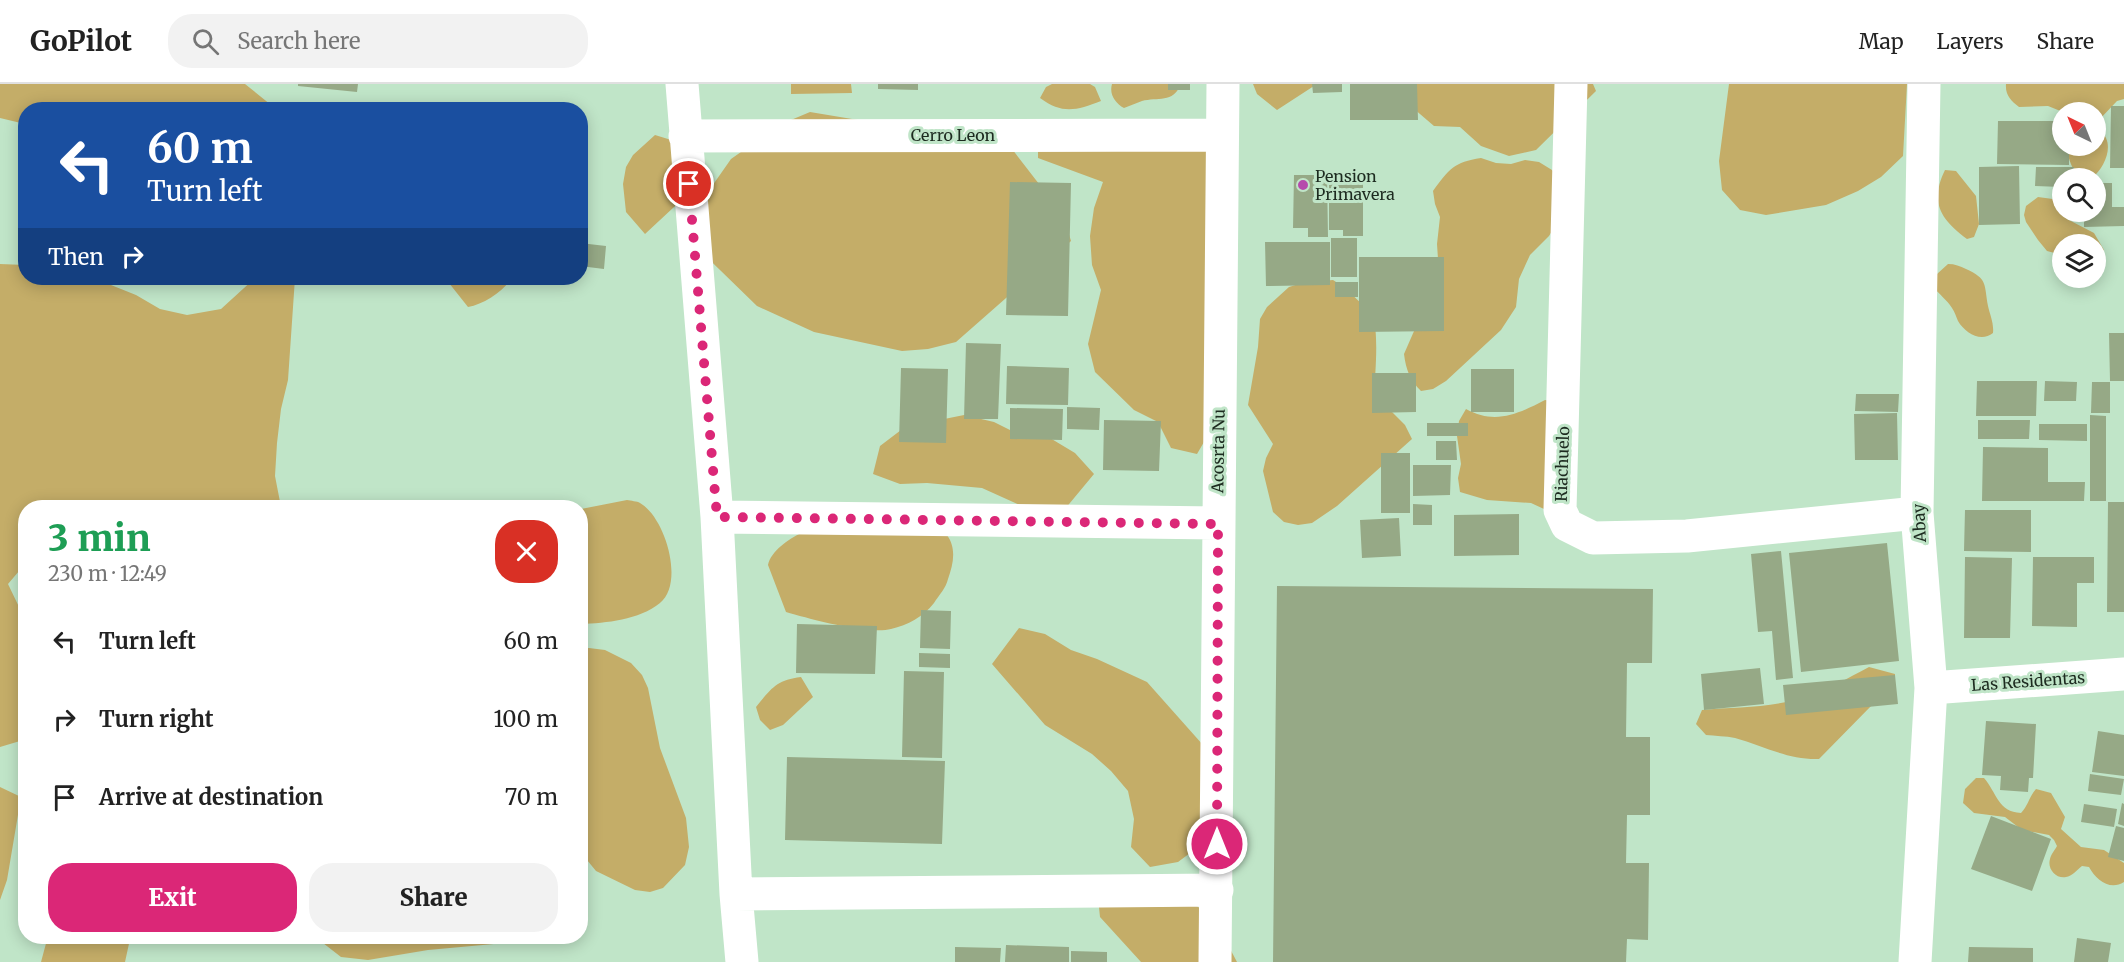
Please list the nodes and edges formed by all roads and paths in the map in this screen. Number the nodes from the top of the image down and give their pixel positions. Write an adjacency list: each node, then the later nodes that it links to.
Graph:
1 (682, 84): 6 (street)
2 (1222, 84): 5 (street, Acosrta Nu)
3 (1571, 84): 7 (street, Riachuelo)
4 (1924, 84): 7 (street, Abay)
5 (1221, 135): 6 (street, Cerro Leon); 9 (street, Acosrta Nu)
6 (685, 136): 8 (street)
7 (1917, 513): 11 (street, Abay)
8 (717, 517): 9 (street); 13 (street)
9 (1218, 524): 12 (street, Acosrta Nu)
10 (2124, 674): 11 (street, Las Residentas)
11 (1931, 688): 16 (street, Abay)
12 (1217, 890): 13 (street); 15 (street, Acosrta Nu)
13 (736, 894): 14 (street)
14 (741, 962)
15 (1215, 962)
16 (1915, 962)

